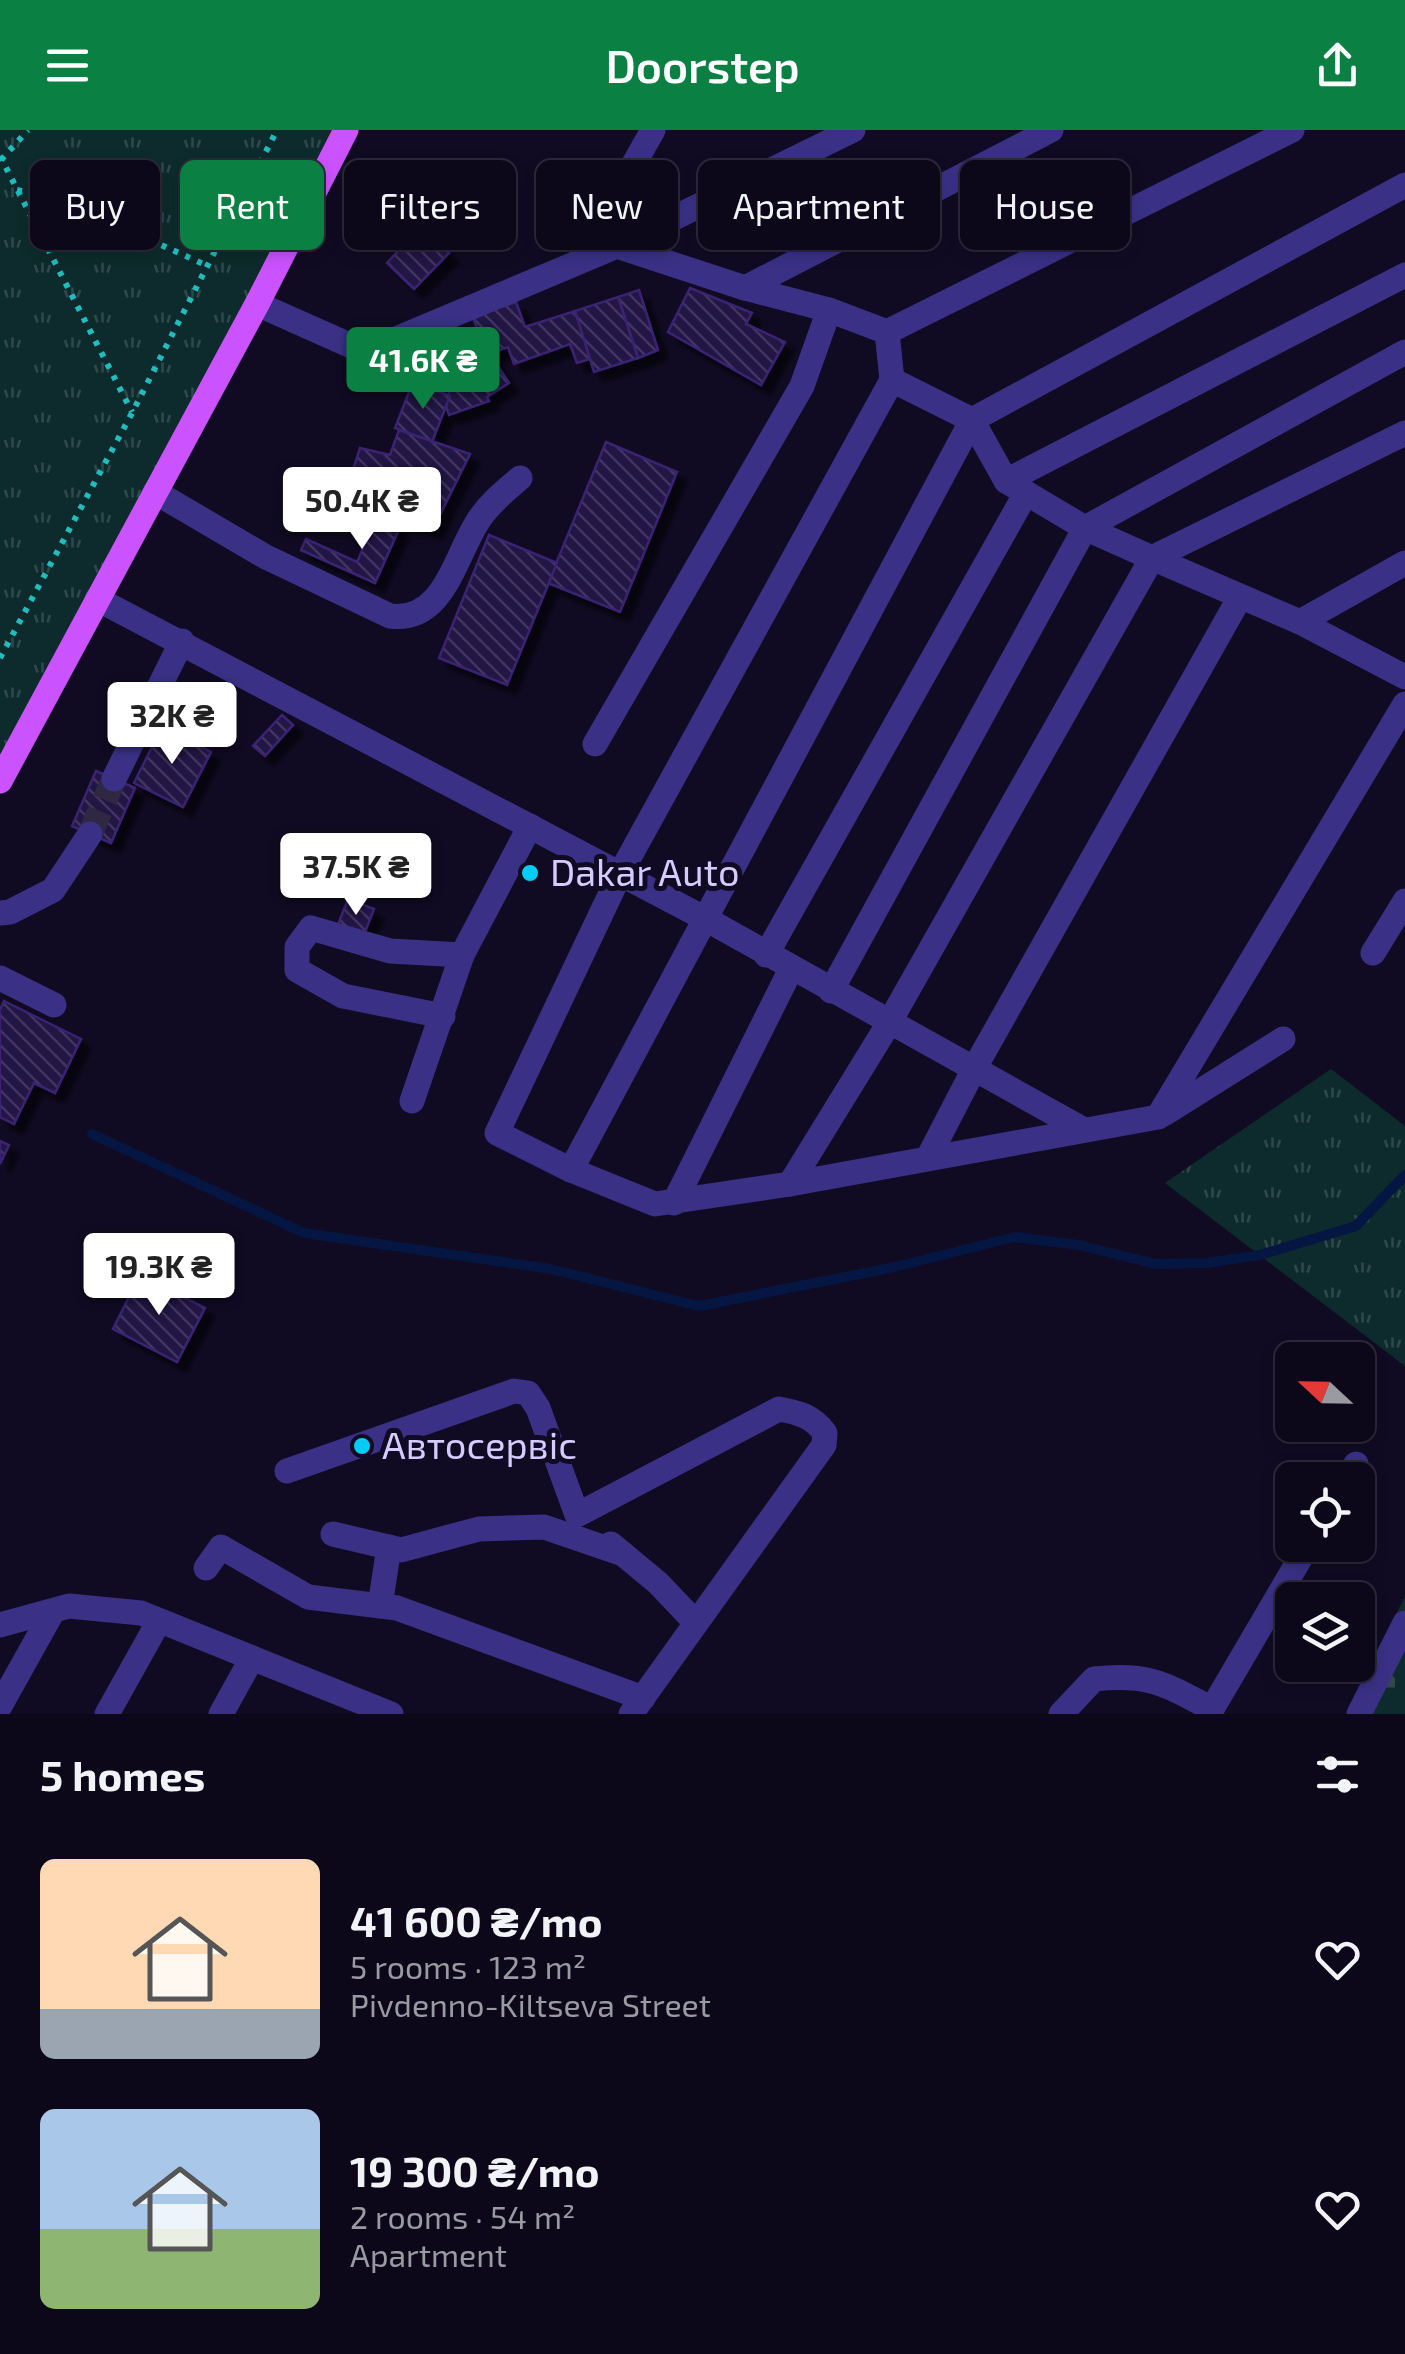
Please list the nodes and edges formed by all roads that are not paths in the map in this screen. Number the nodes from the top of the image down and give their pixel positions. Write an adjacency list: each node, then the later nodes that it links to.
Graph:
1 (346, 130): 13 (main road)
2 (652, 130): 6 (lane)
3 (854, 130): 8 (lane)
4 (1051, 130): 12 (lane)
5 (1292, 130): 15 (lane)
6 (636, 160)
7 (1405, 185): 18 (lane)
8 (678, 216)
9 (607, 250): 13 (lane)
10 (629, 250): 12 (lane)
11 (1405, 275): 21 (lane)
12 (745, 288): 14 (lane)
13 (257, 304): 22 (main road)
14 (829, 310): 15 (lane); 32 (lane)
15 (888, 332): 17 (lane)
16 (1405, 352): 23 (lane)
17 (892, 380): 18 (lane); 37 (lane)
18 (972, 420): 21 (lane); 40 (lane)
19 (1405, 433): 24 (lane)
20 (520, 478): 22 (lane)
21 (1016, 487): 23 (lane); 43 (lane)
22 (155, 492): 27 (main road)
23 (1085, 528): 24 (lane); 46 (lane)
24 (1152, 558): 26 (lane); 49 (lane)
25 (1405, 563): 28 (lane)
26 (1240, 597): 28 (lane); 51 (lane)
27 (98, 599): 29 (lane); 34 (main road)
28 (1300, 622): 30 (lane)
29 (182, 641): 33 (lane); 35 (lane)
30 (1405, 677)
31 (1405, 704): 53 (lane)
32 (595, 744)
33 (114, 779)
34 (0, 781)
35 (530, 826): 37 (lane); 42 (lane)
36 (90, 834): 39 (lane)
37 (620, 874): 40 (lane); 56 (lane)
38 (1405, 901): 41 (lane)
39 (0, 913)
40 (704, 918): 43 (lane); 56 (lane)
41 (1373, 953)
42 (462, 955): 48 (lane); 48 (lane)
43 (766, 955): 44 (lane)
44 (791, 969): 46 (lane); 58 (lane)
45 (0, 978): 47 (lane)
46 (830, 991): 49 (lane)
47 (54, 1005)
48 (443, 1016): 52 (lane)
49 (889, 1023): 51 (lane); 57 (lane)
50 (1283, 1040): 53 (lane)
51 (974, 1070): 54 (lane); 55 (lane)
52 (412, 1101)
53 (1158, 1117): 54 (lane)
54 (1084, 1130): 55 (lane)
55 (928, 1158): 57 (lane)
56 (571, 1170): 58 (lane)
57 (790, 1184): 58 (lane)
58 (674, 1203)
59 (287, 1471): 60 (lane)
60 (577, 1515): 61 (lane); 64 (lane); 70 (lane)
61 (544, 1526): 63 (lane); 64 (lane)
62 (333, 1534): 63 (lane)
63 (389, 1547): 67 (lane)
64 (622, 1554): 70 (lane)
65 (1298, 1562): 77 (lane)
66 (206, 1568): 67 (lane)
67 (380, 1606): 76 (lane)
68 (52, 1611): 69 (lane); 72 (lane); 75 (lane)
69 (159, 1621): 73 (lane); 78 (lane)
70 (696, 1623): 76 (lane)
71 (1405, 1623): 82 (lane)
72 (0, 1625)
73 (252, 1658): 74 (lane); 79 (lane)
74 (339, 1705): 80 (lane)
75 (0, 1706)
76 (637, 1706)
77 (1210, 1712): 81 (lane)
78 (107, 1714)
79 (221, 1714)
80 (391, 1714)
81 (1061, 1714)
82 (1359, 1714)

